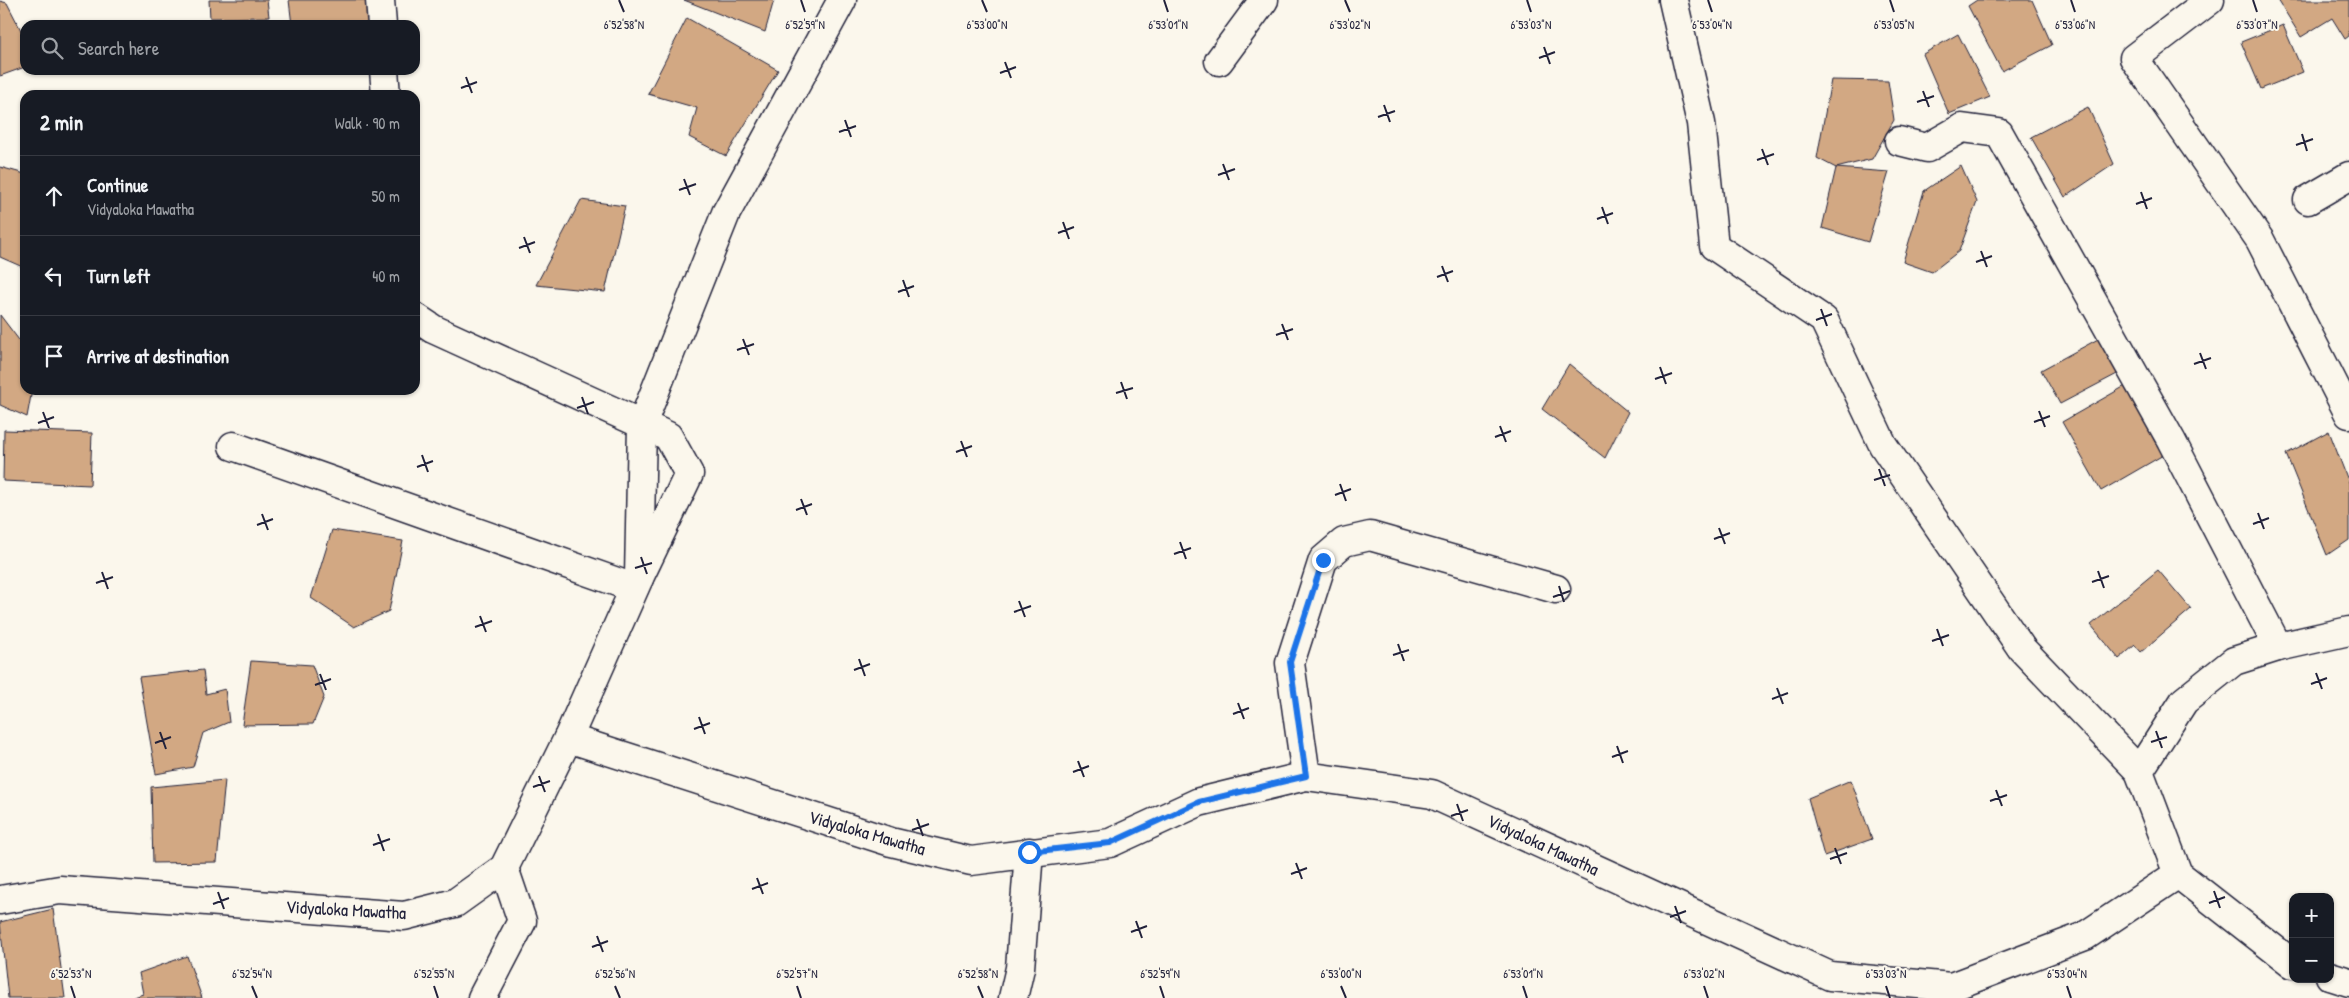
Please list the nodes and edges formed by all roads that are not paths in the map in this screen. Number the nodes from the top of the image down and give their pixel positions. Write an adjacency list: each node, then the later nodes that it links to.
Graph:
1 (380, 0): 6 (street)
2 (842, 0): 15 (street)
3 (1264, 0): 7 (street)
4 (1673, 0): 22 (street)
5 (2210, 0): 14 (street)
6 (382, 20)
7 (1218, 61)
8 (384, 75): 9 (street)
9 (386, 90)
10 (1898, 141): 20 (street)
11 (2349, 176): 12 (street)
12 (2308, 200)
13 (420, 320): 15 (street)
14 (2349, 414)
15 (642, 424): 17 (street); 17 (street)
16 (233, 446): 17 (street)
17 (637, 583): 21 (street)
18 (1556, 589): 23 (street)
19 (2349, 631): 20 (street)
20 (2278, 647): 22 (street)
21 (568, 738): 24 (street, Vidyaloka Mawatha); 25 (street, Vidyaloka Mawatha)
22 (2139, 770): 26 (street)
23 (1306, 776): 24 (street, Vidyaloka Mawatha); 26 (street, Vidyaloka Mawatha)
24 (1029, 852): 32 (street)
25 (504, 868): 27 (street, Vidyaloka Mawatha); 31 (street)
26 (2178, 874): 28 (street)
27 (0, 900)
28 (2289, 961)
29 (2334, 977): 30 (street)
30 (2349, 982)
31 (482, 998)
32 (1013, 998)

